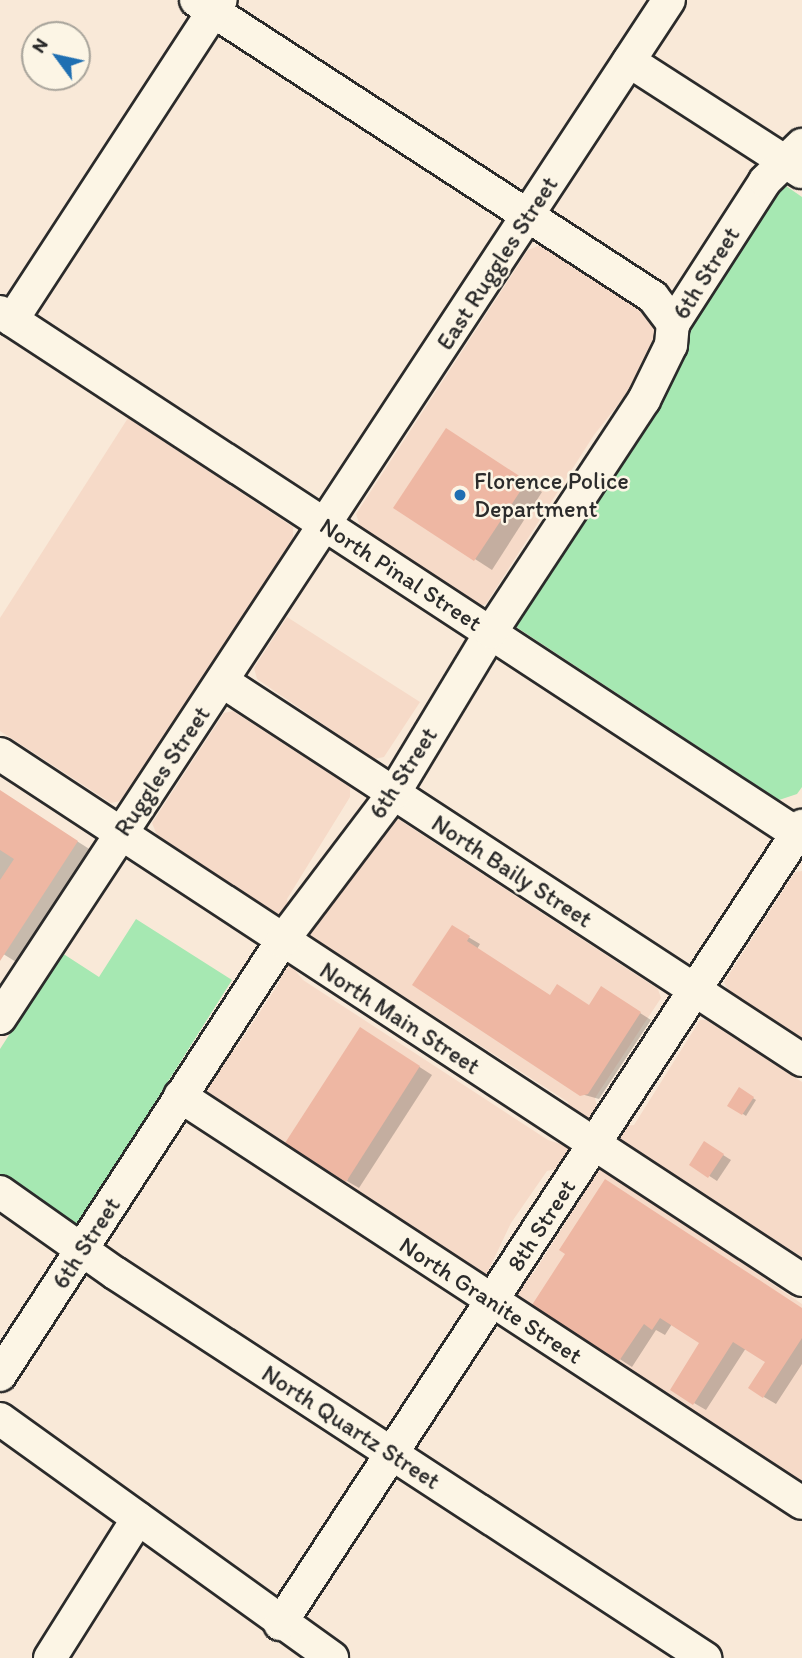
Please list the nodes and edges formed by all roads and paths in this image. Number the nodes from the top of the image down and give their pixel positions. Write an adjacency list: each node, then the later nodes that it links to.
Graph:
1 (669, 0): 3 (street, East Ruggles Street)
2 (210, 4): 5 (street); 6 (street)
3 (629, 61): 4 (street); 5 (street, East Ruggles Street)
4 (797, 160): 7 (street, 6th Street)
5 (527, 217): 7 (street); 8 (street, East Ruggles Street)
6 (6, 316): 8 (street, North Pinal Street)
7 (673, 324): 9 (street, 6th Street)
8 (325, 526): 9 (street, North Pinal Street); 10 (street, Ruggles Street)
9 (491, 632): 12 (street, 6th Street); 13 (street, North Pinal Street)
10 (222, 681): 12 (street, North Baily Street); 14 (street, Ruggles Street)
11 (0, 754): 14 (street, North Main Street)
12 (394, 793): 15 (street, 6th Street); 16 (street, North Baily Street)
13 (800, 832): 16 (street, 8th Street)
14 (120, 834): 15 (street, North Main Street); 17 (street, Ruggles Street)
15 (282, 941): 19 (street, 6th Street); 20 (street, North Main Street)
16 (695, 990): 18 (street, North Baily Street); 20 (street, 8th Street)
17 (0, 1018)
18 (802, 1060)
19 (180, 1096): 22 (street, 6th Street); 24 (street, North Granite Street)
20 (593, 1143): 23 (street, North Main Street); 24 (street, 8th Street)
21 (0, 1192): 22 (street, North Quartz Street)
22 (84, 1248): 25 (street, 6th Street); 27 (street, North Quartz Street)
23 (802, 1280)
24 (492, 1300): 27 (street, 8th Street); 28 (street, North Granite Street)
25 (0, 1375)
26 (0, 1419): 29 (street)
27 (391, 1453): 30 (street, 8th Street); 33 (street, North Quartz Street)
28 (802, 1503)
29 (138, 1518): 30 (street); 31 (street)
30 (280, 1624): 32 (street)
31 (50, 1658)
32 (332, 1658)
33 (704, 1658)

